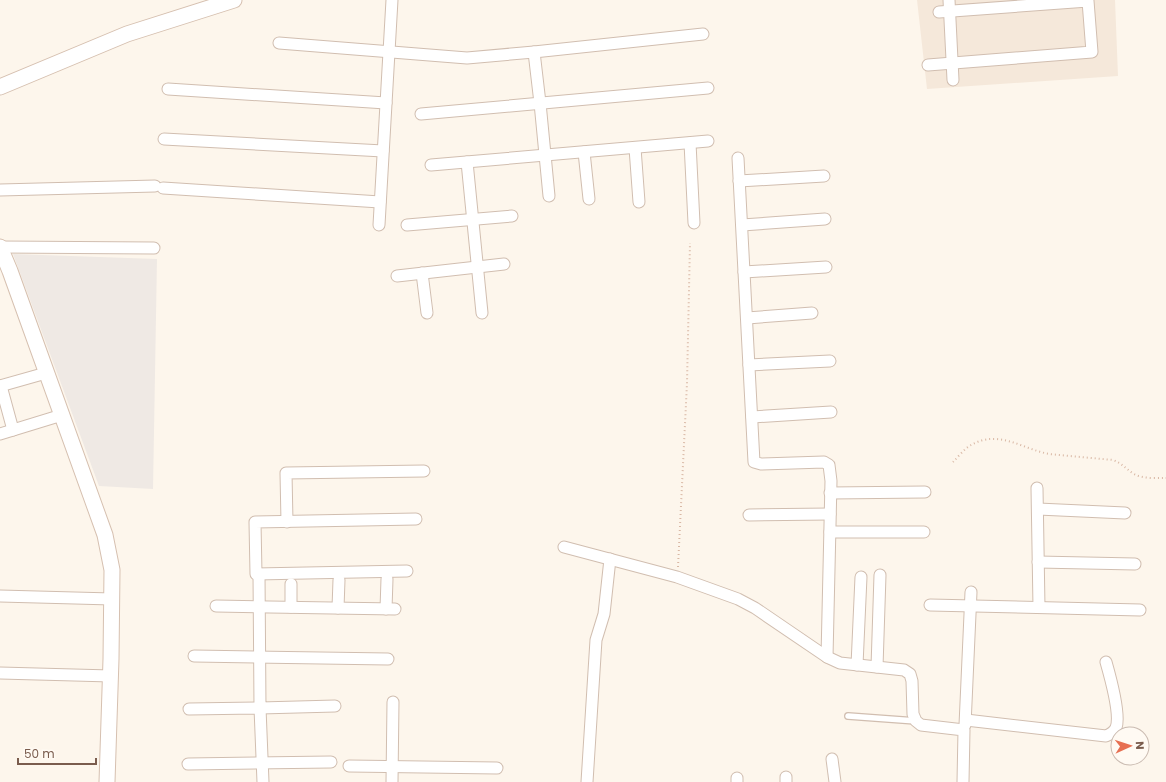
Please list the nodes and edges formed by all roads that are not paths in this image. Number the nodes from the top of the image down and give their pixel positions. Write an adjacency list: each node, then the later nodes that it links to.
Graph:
1 (234, 0): 11 (street)
2 (392, 0): 6 (street)
3 (946, 8): 8 (street); 8 (street)
4 (704, 34): 7 (street)
5 (279, 43): 6 (street)
6 (389, 52): 7 (street); 14 (street)
7 (534, 52): 15 (street)
8 (952, 63): 9 (street); 10 (street)
9 (928, 64)
10 (952, 80)
11 (0, 87)
12 (708, 88): 15 (street)
13 (168, 89): 14 (street)
14 (386, 103): 21 (street)
15 (540, 103): 16 (street); 23 (street)
16 (421, 114)
17 (164, 139): 21 (street)
18 (708, 141): 19 (street)
19 (690, 143): 20 (street); 37 (street)
20 (635, 148): 22 (street); 33 (street)
21 (383, 151): 32 (street)
22 (584, 152): 23 (street); 31 (street)
23 (544, 156): 25 (street); 30 (street)
24 (738, 158): 28 (street)
25 (467, 162): 26 (street); 35 (street)
26 (430, 165)
27 (824, 176): 28 (street)
28 (739, 181): 40 (street)
29 (0, 190): 32 (street)
30 (549, 196)
31 (589, 199)
32 (380, 202): 38 (street)
33 (639, 202)
34 (512, 216): 35 (street)
35 (473, 219): 39 (street); 44 (street)
36 (825, 219): 40 (street)
37 (694, 223)
38 (379, 225)
39 (407, 225)
40 (742, 225): 46 (street)
41 (0, 247): 42 (street); 55 (street)
42 (154, 248)
43 (504, 264): 44 (street)
44 (477, 267): 47 (street); 50 (street)
45 (826, 267): 46 (street)
46 (744, 272): 52 (street)
47 (422, 273): 48 (street); 49 (street)
48 (397, 276)
49 (427, 313)
50 (482, 313)
51 (812, 313): 52 (street)
52 (747, 318): 54 (street)
53 (830, 361): 54 (street)
54 (749, 365): 59 (street)
55 (46, 373): 56 (street); 58 (street)
56 (0, 386): 60 (street)
57 (831, 412): 59 (street)
58 (62, 415): 60 (street); 87 (street)
59 (752, 417): 65 (street)
60 (13, 430): 61 (street)
61 (0, 434)
62 (424, 471): 71 (street)
63 (1037, 488): 66 (street)
64 (925, 492): 65 (street)
65 (830, 493): 68 (street)
66 (1038, 509): 67 (street); 76 (street)
67 (1125, 513)
68 (830, 514): 69 (street); 72 (street)
69 (749, 515)
70 (416, 519): 71 (street)
71 (287, 522): 79 (street)
72 (830, 532): 73 (street); 98 (street)
73 (924, 532)
74 (564, 547): 75 (street)
75 (610, 559): 98 (street); 122 (street)
76 (1038, 562): 77 (street); 93 (street)
77 (1135, 564)
78 (407, 571): 79 (street)
79 (259, 574): 91 (street)
80 (880, 575): 102 (street)
81 (861, 577): 101 (street)
82 (387, 579): 94 (street)
83 (339, 580): 94 (street)
84 (291, 584): 92 (street)
85 (971, 592): 89 (street)
86 (0, 596): 87 (street)
87 (112, 599): 104 (street)
88 (930, 605): 89 (street)
89 (970, 605): 93 (street); 111 (street)
90 (216, 606): 91 (street)
91 (259, 607): 92 (street); 97 (street)
92 (291, 607): 94 (street)
93 (1039, 607): 95 (street)
94 (338, 608)
95 (1140, 610)
96 (194, 656): 97 (street)
97 (260, 657): 99 (street); 107 (street)
98 (827, 657): 101 (street)
99 (388, 659)
100 (1106, 662): 111 (street)
101 (857, 665): 102 (street)
102 (876, 667): 110 (street)
103 (0, 673): 104 (street)
104 (111, 676): 119 (street)
105 (393, 702): 117 (street)
106 (335, 706): 107 (street)
107 (260, 708): 108 (street); 114 (street)
108 (189, 709)
109 (848, 716): 110 (lane)
110 (916, 722): 111 (street)
111 (965, 725): 124 (street)
112 (832, 759): 123 (street)
113 (331, 762): 114 (street)
114 (263, 763): 115 (street); 120 (street)
115 (188, 764)
116 (348, 766): 117 (street)
117 (392, 767): 118 (street); 121 (street)
118 (497, 768)
119 (107, 782)
120 (263, 782)
121 (392, 782)
122 (587, 782)
123 (835, 782)
124 (962, 782)

